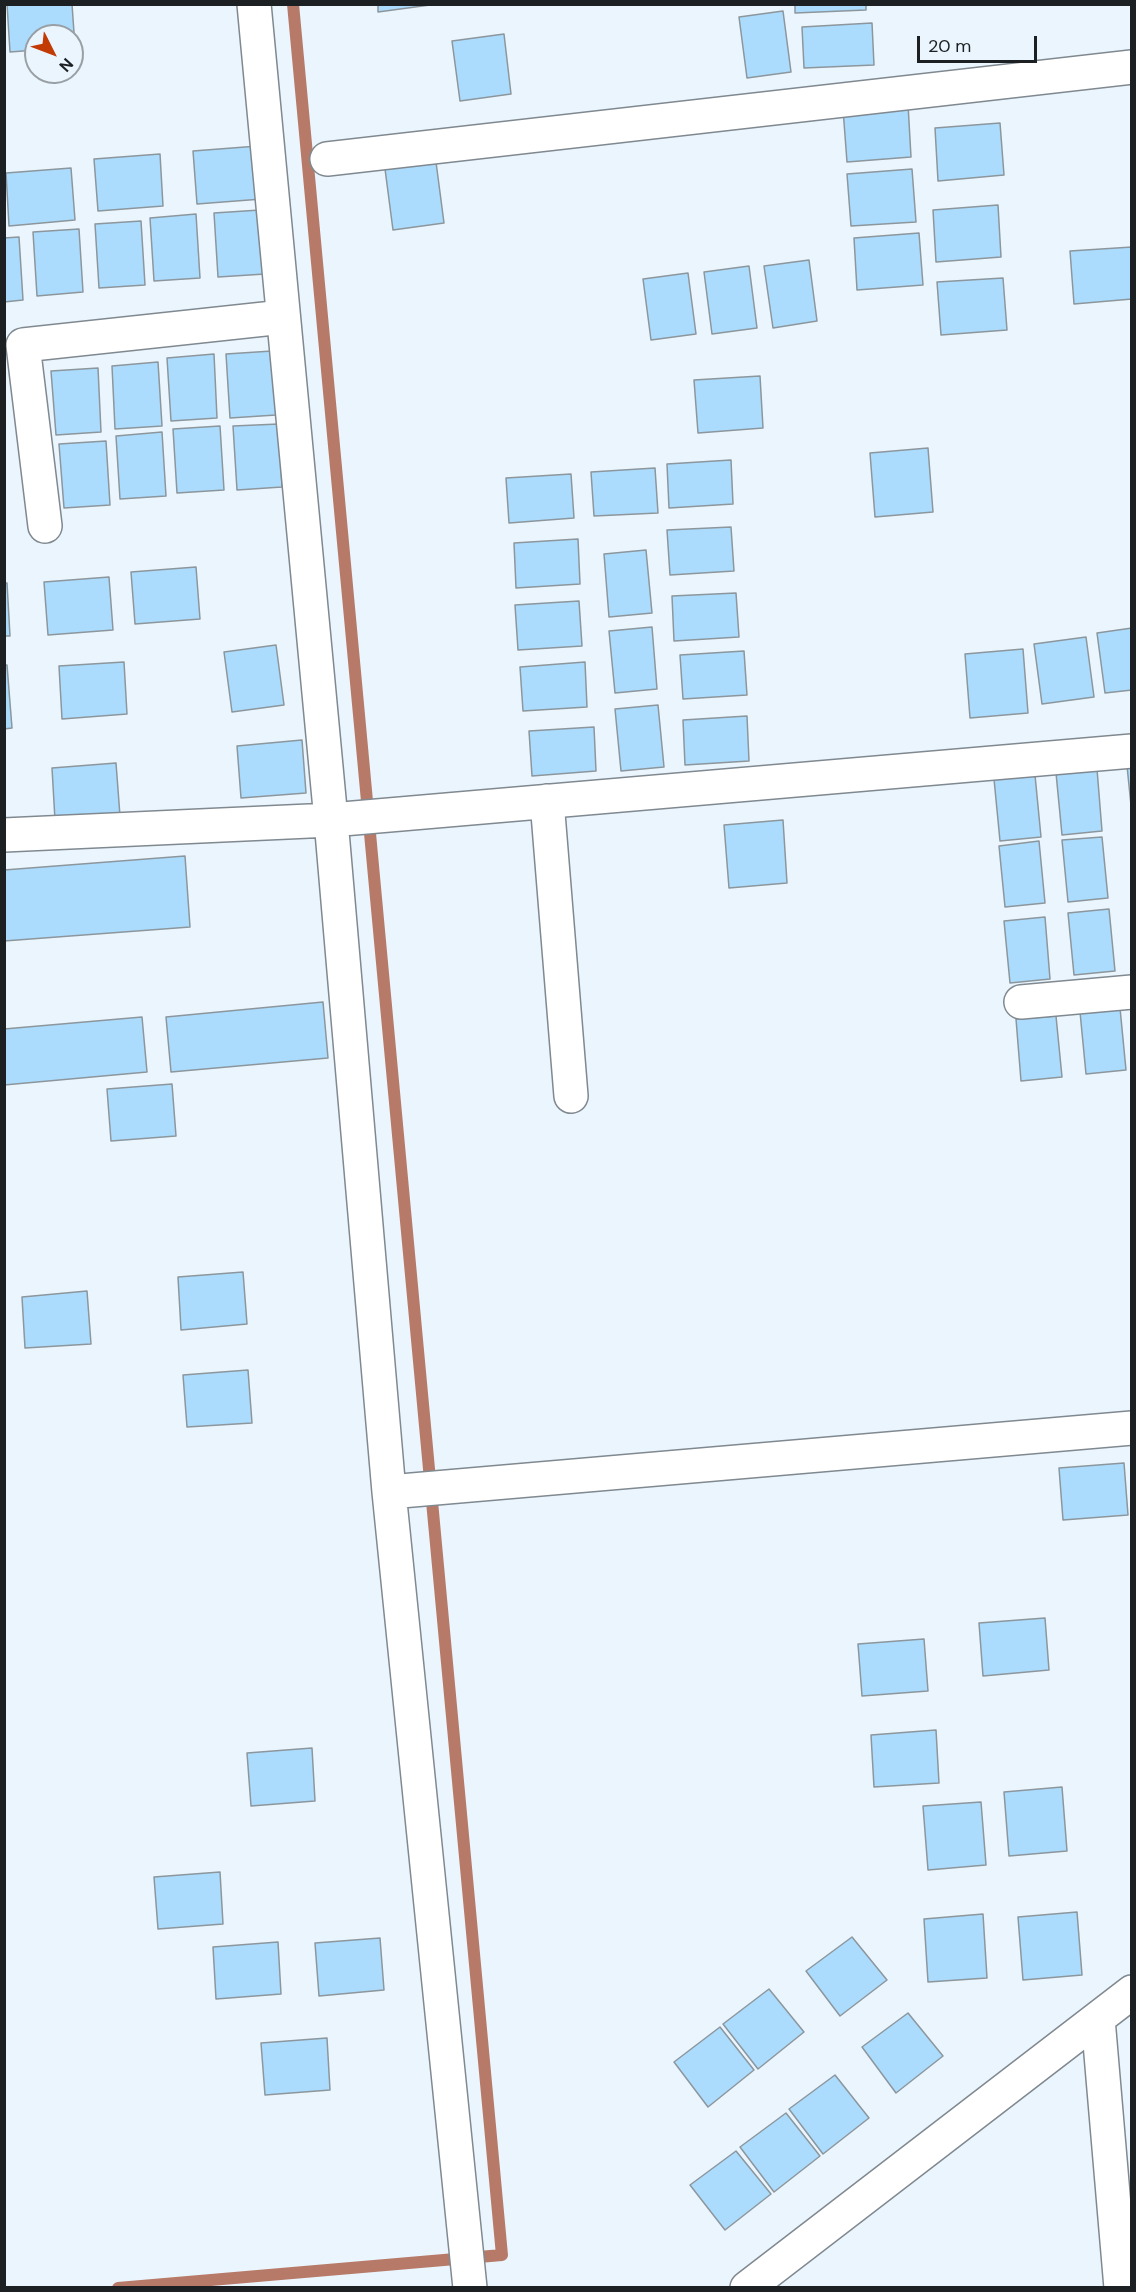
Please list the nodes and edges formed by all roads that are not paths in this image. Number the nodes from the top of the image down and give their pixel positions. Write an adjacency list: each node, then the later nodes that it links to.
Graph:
1 (254, 4): 4 (street)
2 (1131, 67): 3 (street)
3 (327, 159)
4 (283, 316): 5 (street); 8 (street)
5 (45, 526)
6 (1131, 751): 7 (street)
7 (547, 801): 8 (street); 12 (street)
8 (331, 820): 9 (street); 14 (street)
9 (4, 835)
10 (1131, 992): 11 (street)
11 (1021, 1002)
12 (572, 1096)
13 (1131, 1428): 14 (street)
14 (389, 1492): 17 (street)
15 (1131, 1992): 16 (street)
16 (1098, 2019): 18 (street); 19 (street)
17 (470, 2288)
18 (747, 2288)
19 (1121, 2288)

